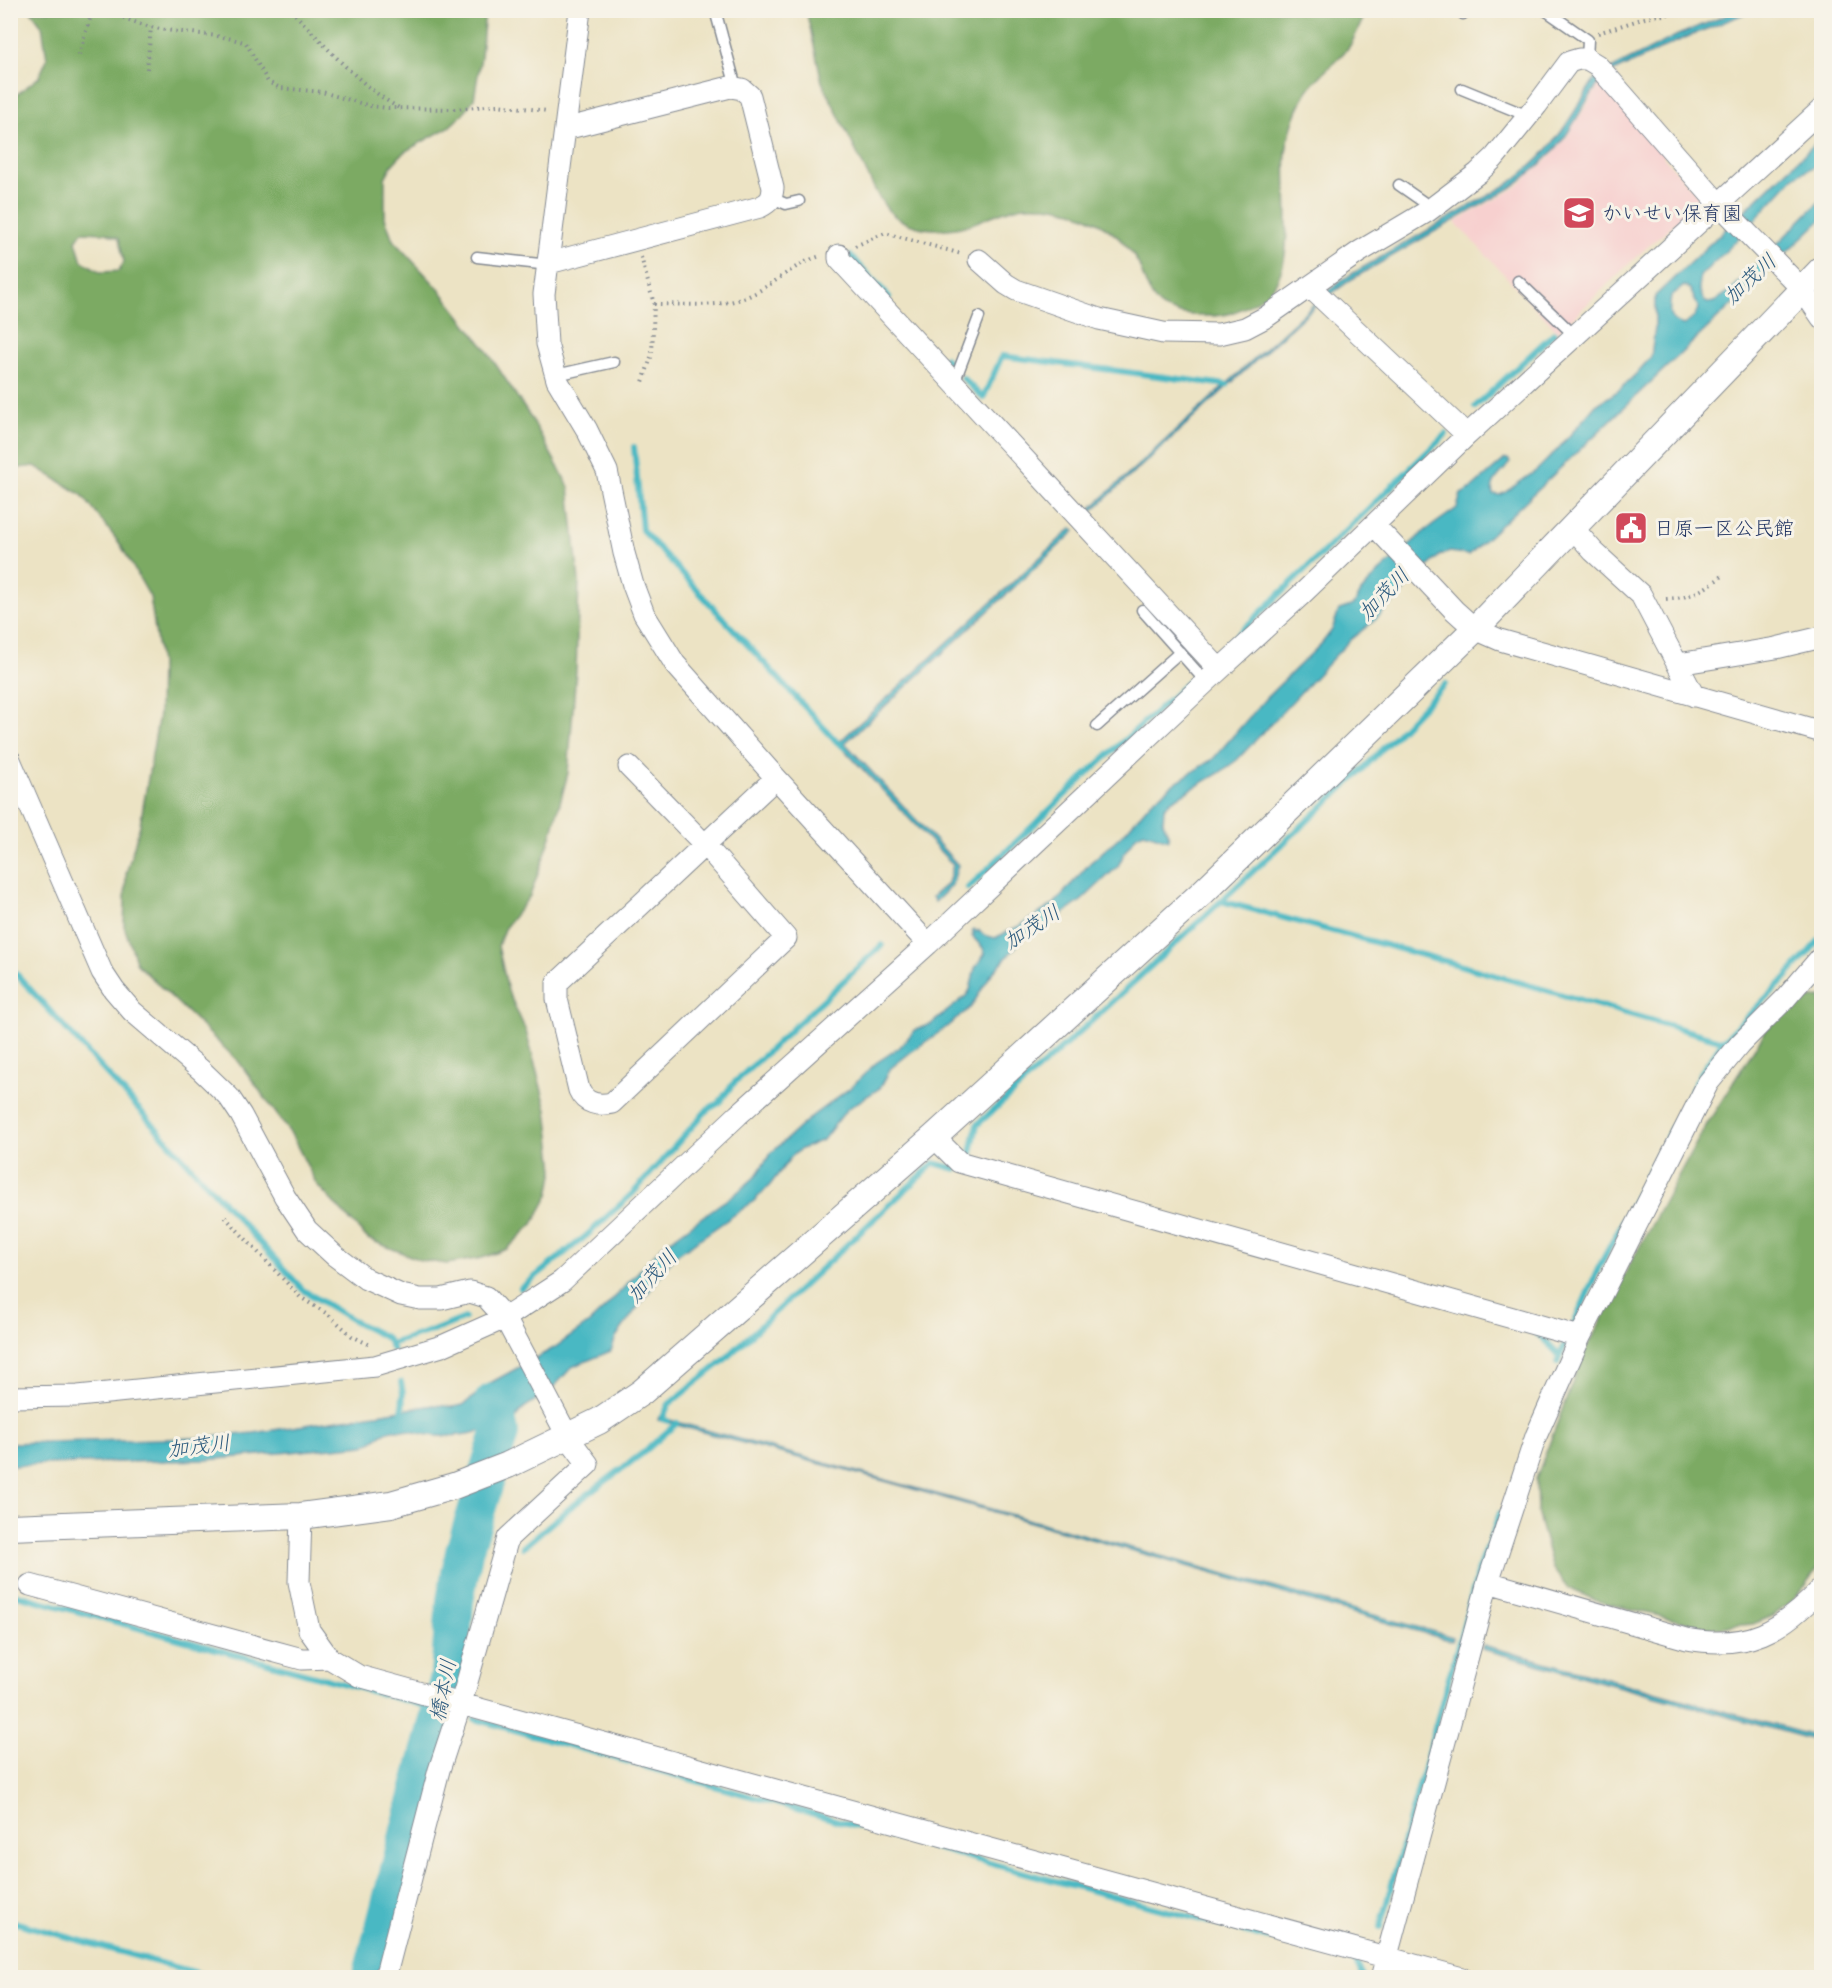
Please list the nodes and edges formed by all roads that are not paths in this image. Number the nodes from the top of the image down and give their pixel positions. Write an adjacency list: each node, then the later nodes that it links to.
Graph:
1 (580, 10): 9 (street)
2 (715, 10): 5 (lane)
3 (1545, 10): 4 (lane)
4 (1587, 49): 8 (street); 14 (street)
5 (736, 87): 9 (street); 11 (street)
6 (1462, 89): 8 (lane)
7 (1821, 108): 14 (street)
8 (1528, 116): 13 (street)
9 (566, 121): 18 (street)
10 (1399, 185): 13 (lane)
11 (772, 198): 12 (lane); 18 (street)
12 (799, 201)
13 (1432, 208): 22 (street)
14 (1723, 208): 21 (street); 25 (street)
15 (840, 255): 28 (street)
16 (477, 257): 18 (lane)
17 (979, 260): 22 (street)
18 (549, 264): 27 (street)
19 (1821, 269): 21 (street)
20 (1518, 281): 25 (lane)
21 (1796, 282): 24 (street); 30 (street)
22 (1319, 295): 29 (street)
23 (979, 317): 28 (lane)
24 (1821, 318)
25 (1575, 336): 29 (street)
26 (614, 362): 27 (lane)
27 (556, 375): 43 (street)
28 (954, 383): 37 (street)
29 (1467, 435): 31 (street)
30 (1573, 528): 33 (street); 36 (street)
31 (1381, 531): 33 (street); 37 (street)
32 (1142, 610): 35 (lane)
33 (1474, 628): 38 (street); 47 (street)
34 (1821, 637): 36 (street)
35 (1180, 652): 37 (lane); 39 (lane)
36 (1678, 664): 38 (street)
37 (1213, 676): 45 (street)
38 (1694, 696): 40 (street)
39 (1097, 726)
40 (1821, 732)
41 (10, 760): 48 (street)
42 (629, 767): 44 (street)
43 (776, 778): 44 (street); 45 (street)
44 (705, 845): 44 (street)
45 (928, 944): 48 (street)
46 (1821, 956): 49 (street)
47 (934, 1137): 49 (street); 51 (street)
48 (505, 1318): 50 (street); 51 (street)
49 (1580, 1337): 54 (street)
50 (10, 1397)
51 (568, 1437): 52 (street); 58 (street)
52 (301, 1516): 53 (street); 57 (street)
53 (10, 1527)
54 (1488, 1582): 56 (street); 59 (street)
55 (30, 1585): 57 (street)
56 (1821, 1588)
57 (329, 1658): 58 (street)
58 (449, 1699): 59 (street); 60 (street)
59 (1386, 1957): 61 (street); 62 (street)
60 (385, 1977)
61 (1381, 1977)
62 (1462, 1977)

